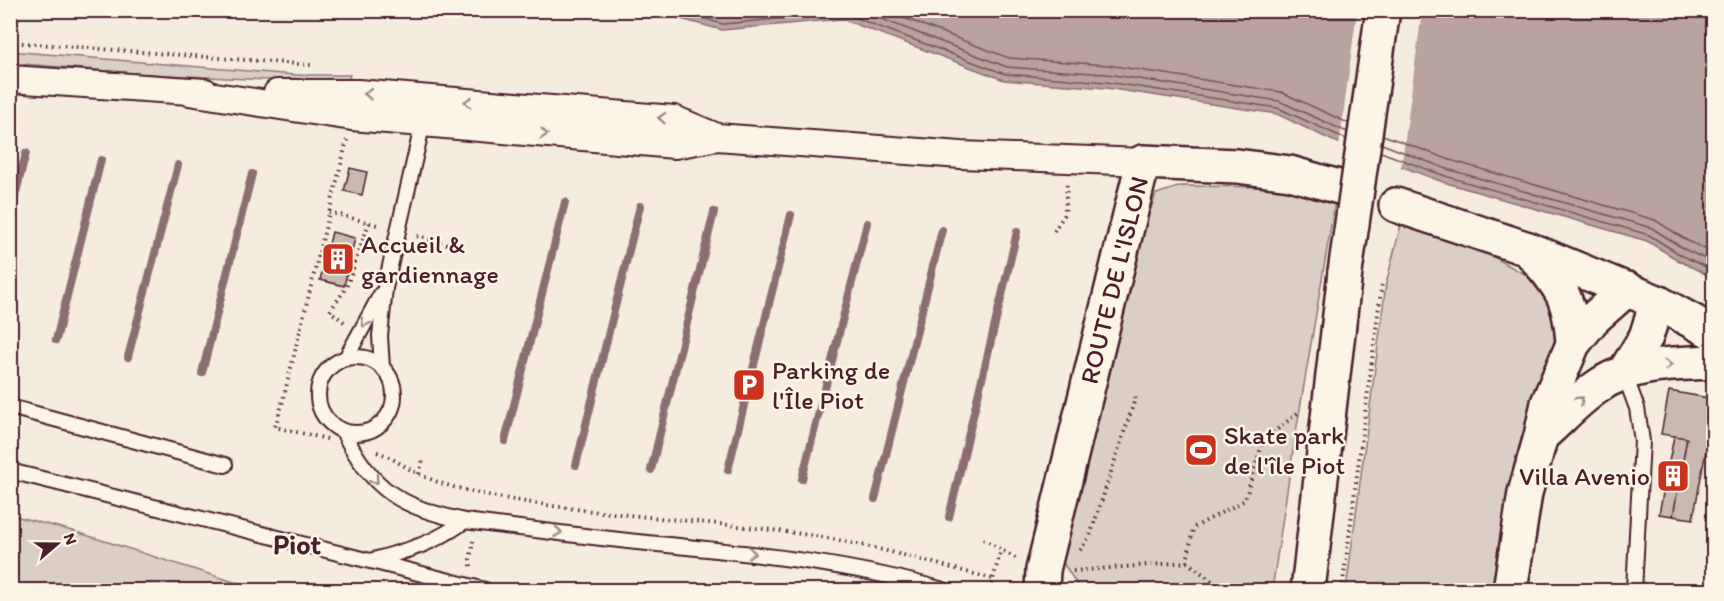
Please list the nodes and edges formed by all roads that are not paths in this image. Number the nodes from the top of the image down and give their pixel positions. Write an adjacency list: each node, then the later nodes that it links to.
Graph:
1 (1383, 10): 30 (main road, bridge)
2 (10, 79): 3 (street)
3 (189, 92): 4 (street, one-way to 3); 5 (street)
4 (426, 98): 5 (lane); 6 (street, one-way to 4)
5 (423, 124): 6 (street, one-way to 6); 11 (lane)
6 (717, 137): 7 (street)
7 (1143, 162): 8 (main road, ROUTE DE L'ISLON); 27 (main road, ROUTE DE L'ISLON)
8 (1339, 187)
9 (1396, 205): 10 (main road)
10 (1528, 249): 12 (main road); 15 (main road)
11 (384, 288): 16 (lane, one-way to 16); 18 (lane)
12 (1627, 289): 13 (main road); 15 (main road)
13 (1657, 302): 14 (main road); 19 (main road)
14 (1713, 333)
15 (1574, 344): 22 (main road)
16 (346, 358): 18 (lane); 21 (lane)
17 (1713, 362): 19 (main road, one-way to 17)
18 (382, 367): 21 (lane)
19 (1624, 373): 22 (main road, one-way to 19); 32 (lane)
20 (10, 407): 23 (lane)
21 (343, 431): 25 (lane, one-way to 25)
22 (1541, 436): 31 (main road)
23 (225, 465)
24 (10, 471): 26 (lane)
25 (465, 521): 26 (lane); 29 (lane, one-way to 29)
26 (370, 561): 28 (lane)
27 (1049, 578)
28 (485, 591)
29 (943, 591)
30 (1308, 591)
31 (1510, 591)
32 (1634, 591)

